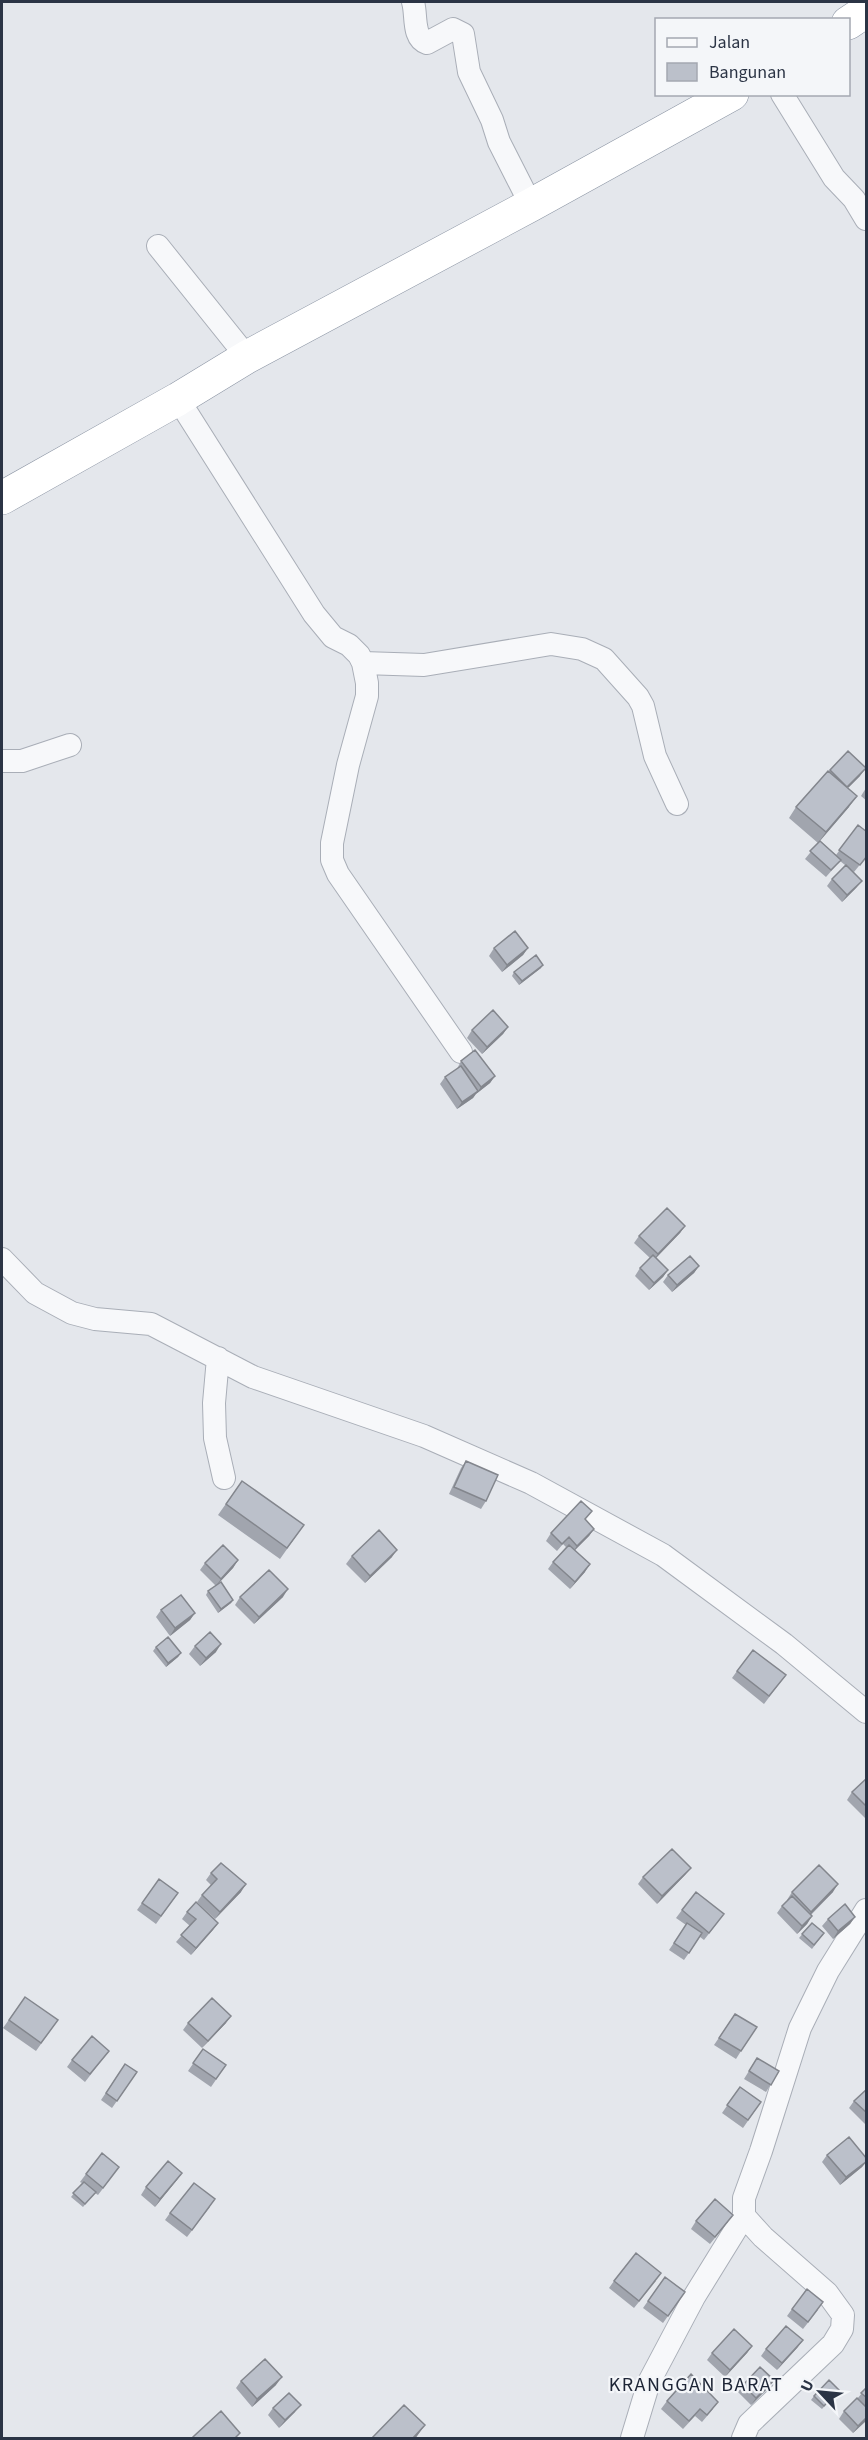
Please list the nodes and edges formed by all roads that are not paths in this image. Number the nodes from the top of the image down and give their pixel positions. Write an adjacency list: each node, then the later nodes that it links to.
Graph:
1 (413, 2): 8 (street)
2 (867, 11): 3 (highway)
3 (850, 22)
4 (728, 96): 8 (highway)
5 (783, 96): 9 (street)
6 (797, 96): 7 (street)
7 (867, 197)
8 (531, 205): 11 (highway)
9 (867, 219)
10 (158, 246): 11 (street)
11 (247, 357): 12 (highway)
12 (178, 399): 13 (highway); 14 (street)
13 (2, 498)
14 (363, 663): 17 (street); 18 (street)
15 (70, 745): 16 (street)
16 (2, 761)
17 (677, 804)
18 (461, 1052)
19 (2, 1259): 20 (street)
20 (218, 1358): 21 (street); 22 (street)
21 (224, 1478)
22 (867, 1712)
23 (867, 1910): 24 (street)
24 (744, 2216): 25 (street); 26 (street)
25 (632, 2439)
26 (743, 2439)

